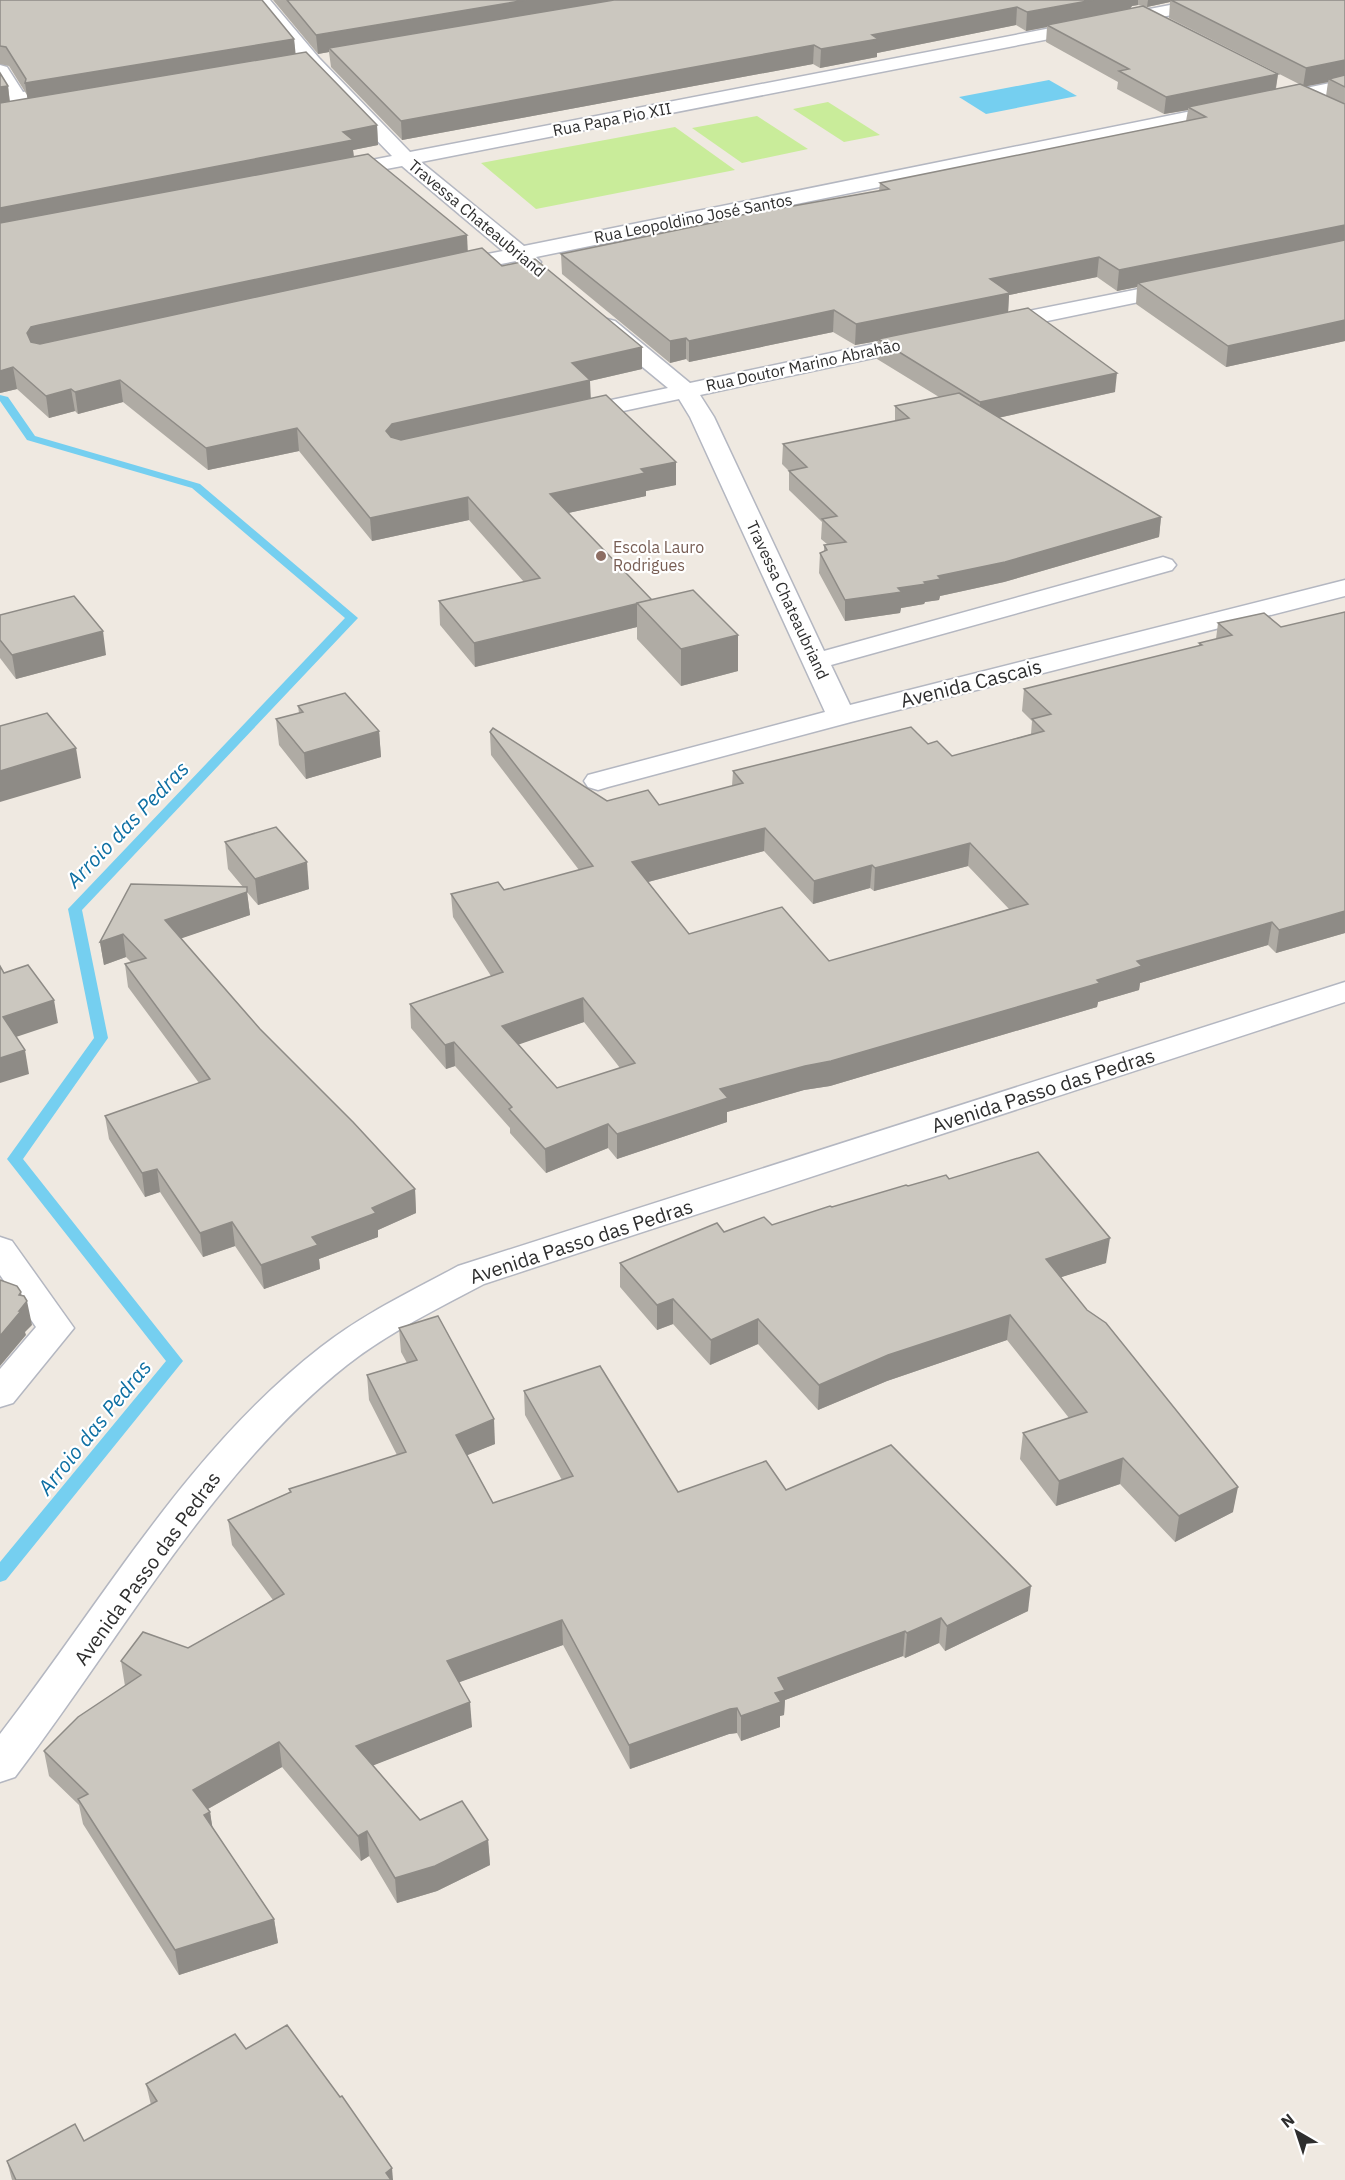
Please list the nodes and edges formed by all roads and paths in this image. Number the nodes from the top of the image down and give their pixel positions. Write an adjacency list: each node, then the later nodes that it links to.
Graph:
1 (261, 0): 6 (street, Travessa Chateaubriand)
2 (1223, 0): 4 (street, Rua Papa Pio XII)
3 (1119, 4): 4 (street)
4 (1146, 16): 5 (street); 15 (street, Rua Papa Pio XII)
5 (1167, 26)
6 (316, 56): 7 (street); 15 (street, Travessa Chateaubriand)
7 (284, 60)
8 (0, 70): 12 (street)
9 (1270, 79): 11 (street)
10 (1345, 86): 11 (street, Rua Leopoldino José Santos)
11 (1301, 95): 13 (street); 17 (street, Rua Leopoldino José Santos)
12 (9, 100): 14 (street)
13 (1327, 109)
14 (0, 115)
15 (406, 159): 16 (street, Rua Papa Pio XII); 17 (street, Travessa Chateaubriand)
16 (325, 175)
17 (518, 253): 18 (street, Rua Leopoldino José Santos); 19 (street, Travessa Chateaubriand)
18 (425, 273)
19 (546, 276)
20 (1194, 284): 22 (street)
21 (592, 314): 24 (street, Travessa Chateaubriand)
22 (974, 330)
23 (940, 337): 24 (street, Rua Doutor Marino Abrahão)
24 (685, 390): 25 (street, Rua Doutor Marino Abrahão); 28 (street, Travessa Chateaubriand)
25 (554, 419)
26 (1163, 565): 28 (street)
27 (1345, 588): 29 (street, Avenida Cascais)
28 (817, 661): 29 (street, Travessa Chateaubriand)
29 (841, 716): 30 (street, Avenida Cascais)
30 (598, 781)
31 (1345, 992): 34 (street, Avenida Passo das Pedras)
32 (0, 1249): 33 (street)
33 (0, 1394)
34 (0, 1765)

